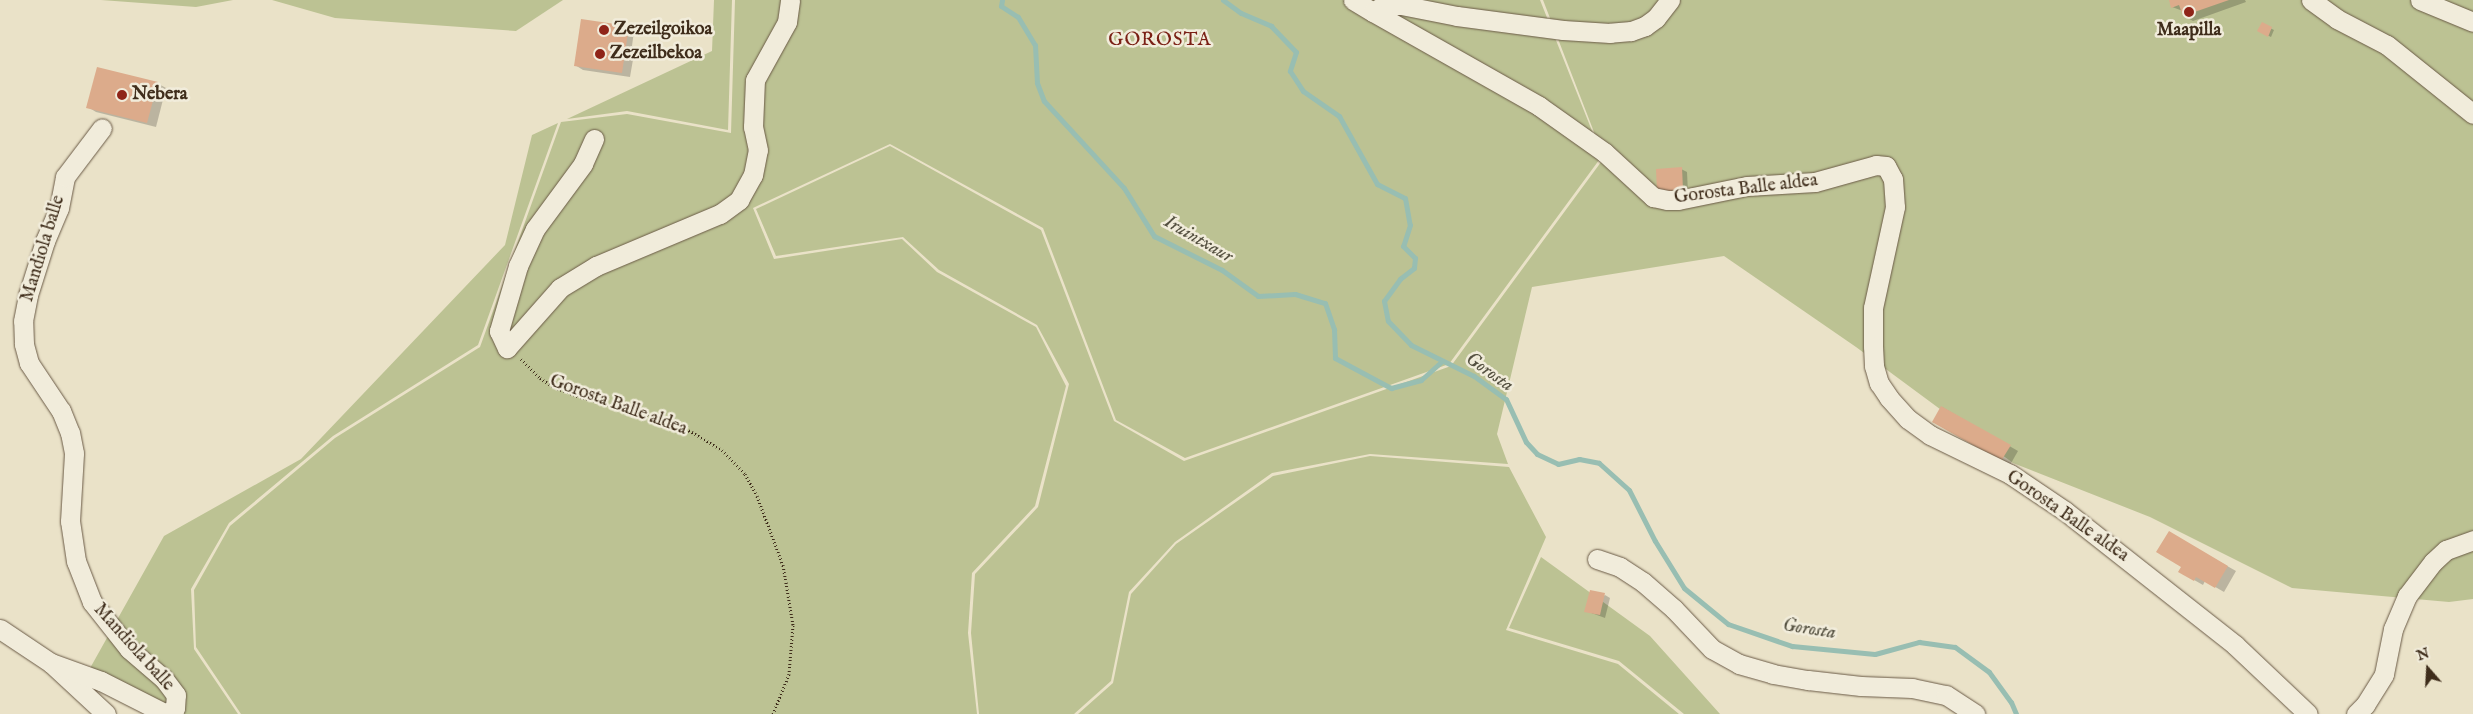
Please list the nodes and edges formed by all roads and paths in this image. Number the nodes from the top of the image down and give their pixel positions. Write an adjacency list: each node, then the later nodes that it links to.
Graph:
1 (790, 0): 11 (street)
2 (1353, 0): 6 (street, Gorosta Balle aldea)
3 (1670, 0): 6 (street)
4 (2311, 0): 8 (street)
5 (2420, 0): 7 (street)
6 (1373, 12): 19 (street, Gorosta Balle aldea)
7 (2473, 22)
8 (2473, 114)
9 (102, 128): 15 (street, Mandiola balle)
10 (594, 139): 11 (street)
11 (507, 348): 17 (path, Gorosta Balle aldea)
12 (2473, 540): 20 (street)
13 (1598, 559): 18 (street)
14 (0, 629): 15 (street, Mandiola balle)
15 (51, 663): 16 (street, Mandiola balle)
16 (106, 714)
17 (773, 714)
18 (1975, 714)
19 (2308, 714)
20 (2356, 714)

